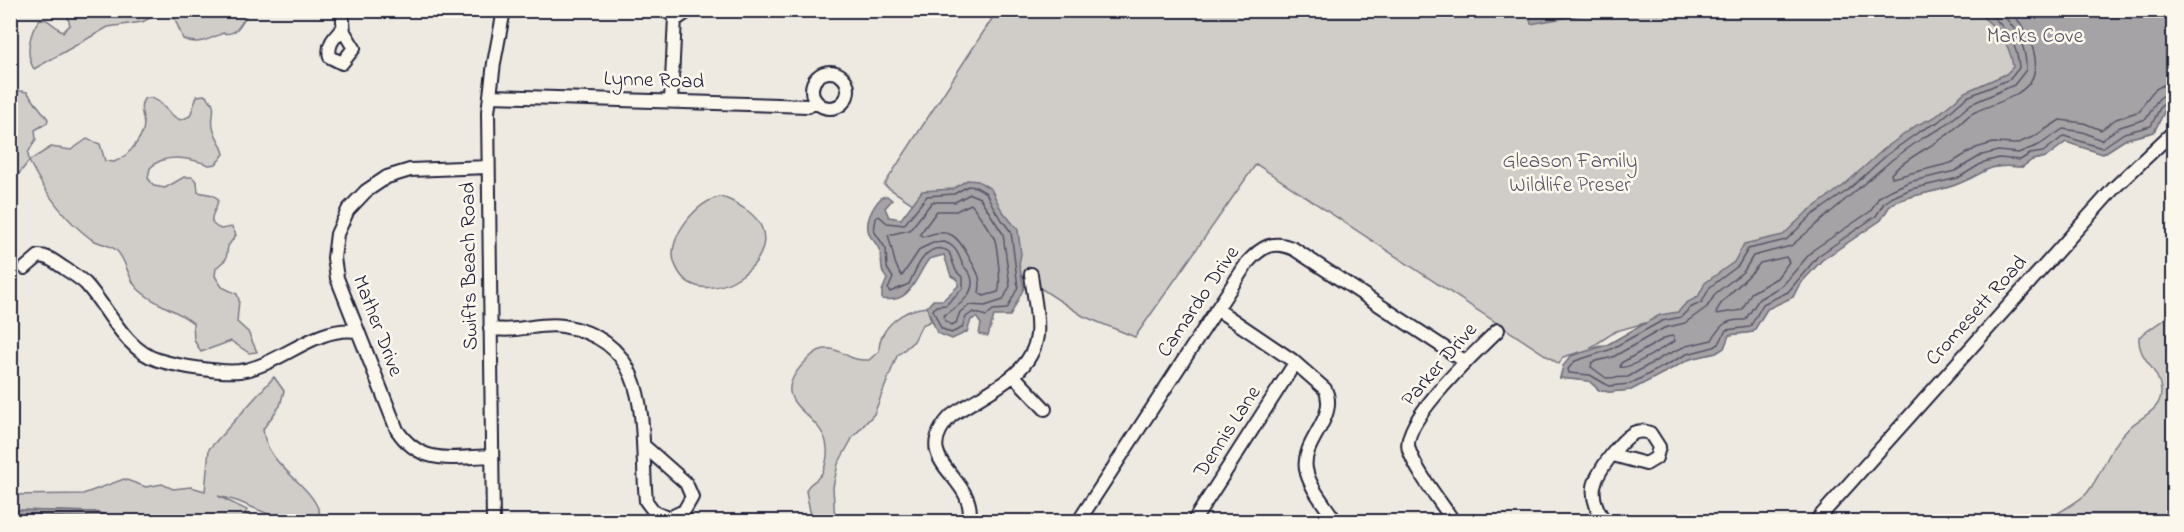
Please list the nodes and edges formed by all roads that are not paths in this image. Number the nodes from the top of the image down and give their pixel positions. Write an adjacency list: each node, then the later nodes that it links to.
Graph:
1 (342, 10): 6 (street)
2 (504, 10): 7 (street, Swifts Beach Road)
3 (664, 10): 5 (street)
4 (690, 10): 5 (street)
5 (675, 17): 8 (street)
6 (343, 28)
7 (490, 96): 8 (street, Lynne Road); 11 (street, Swifts Beach Road)
8 (671, 102): 9 (street, Lynne Road)
9 (816, 102)
10 (2174, 131): 32 (street, Cromesett Road)
11 (488, 167): 15 (street, Swifts Beach Road); 17 (street, Mather Drive)
12 (25, 268): 17 (street)
13 (1031, 274): 20 (street)
14 (1218, 310): 18 (street, Camardo Drive); 19 (street); 27 (street, Camardo Drive)
15 (490, 328): 22 (street); 24 (street, Swifts Beach Road)
16 (1498, 330): 18 (street, Parker Drive)
17 (356, 331): 24 (street, Mather Drive)
18 (1466, 362): 30 (street, Parker Drive)
19 (1295, 363): 28 (street, Dennis Lane); 29 (street)
20 (1014, 376): 21 (street); 26 (street)
21 (1046, 409)
22 (643, 445): 22 (street)
23 (1613, 455): 31 (street)
24 (492, 456): 25 (street, Swifts Beach Road)
25 (494, 522)
26 (969, 522)
27 (1078, 522)
28 (1193, 522)
29 (1336, 522)
30 (1454, 522)
31 (1605, 522)
32 (1815, 522)

